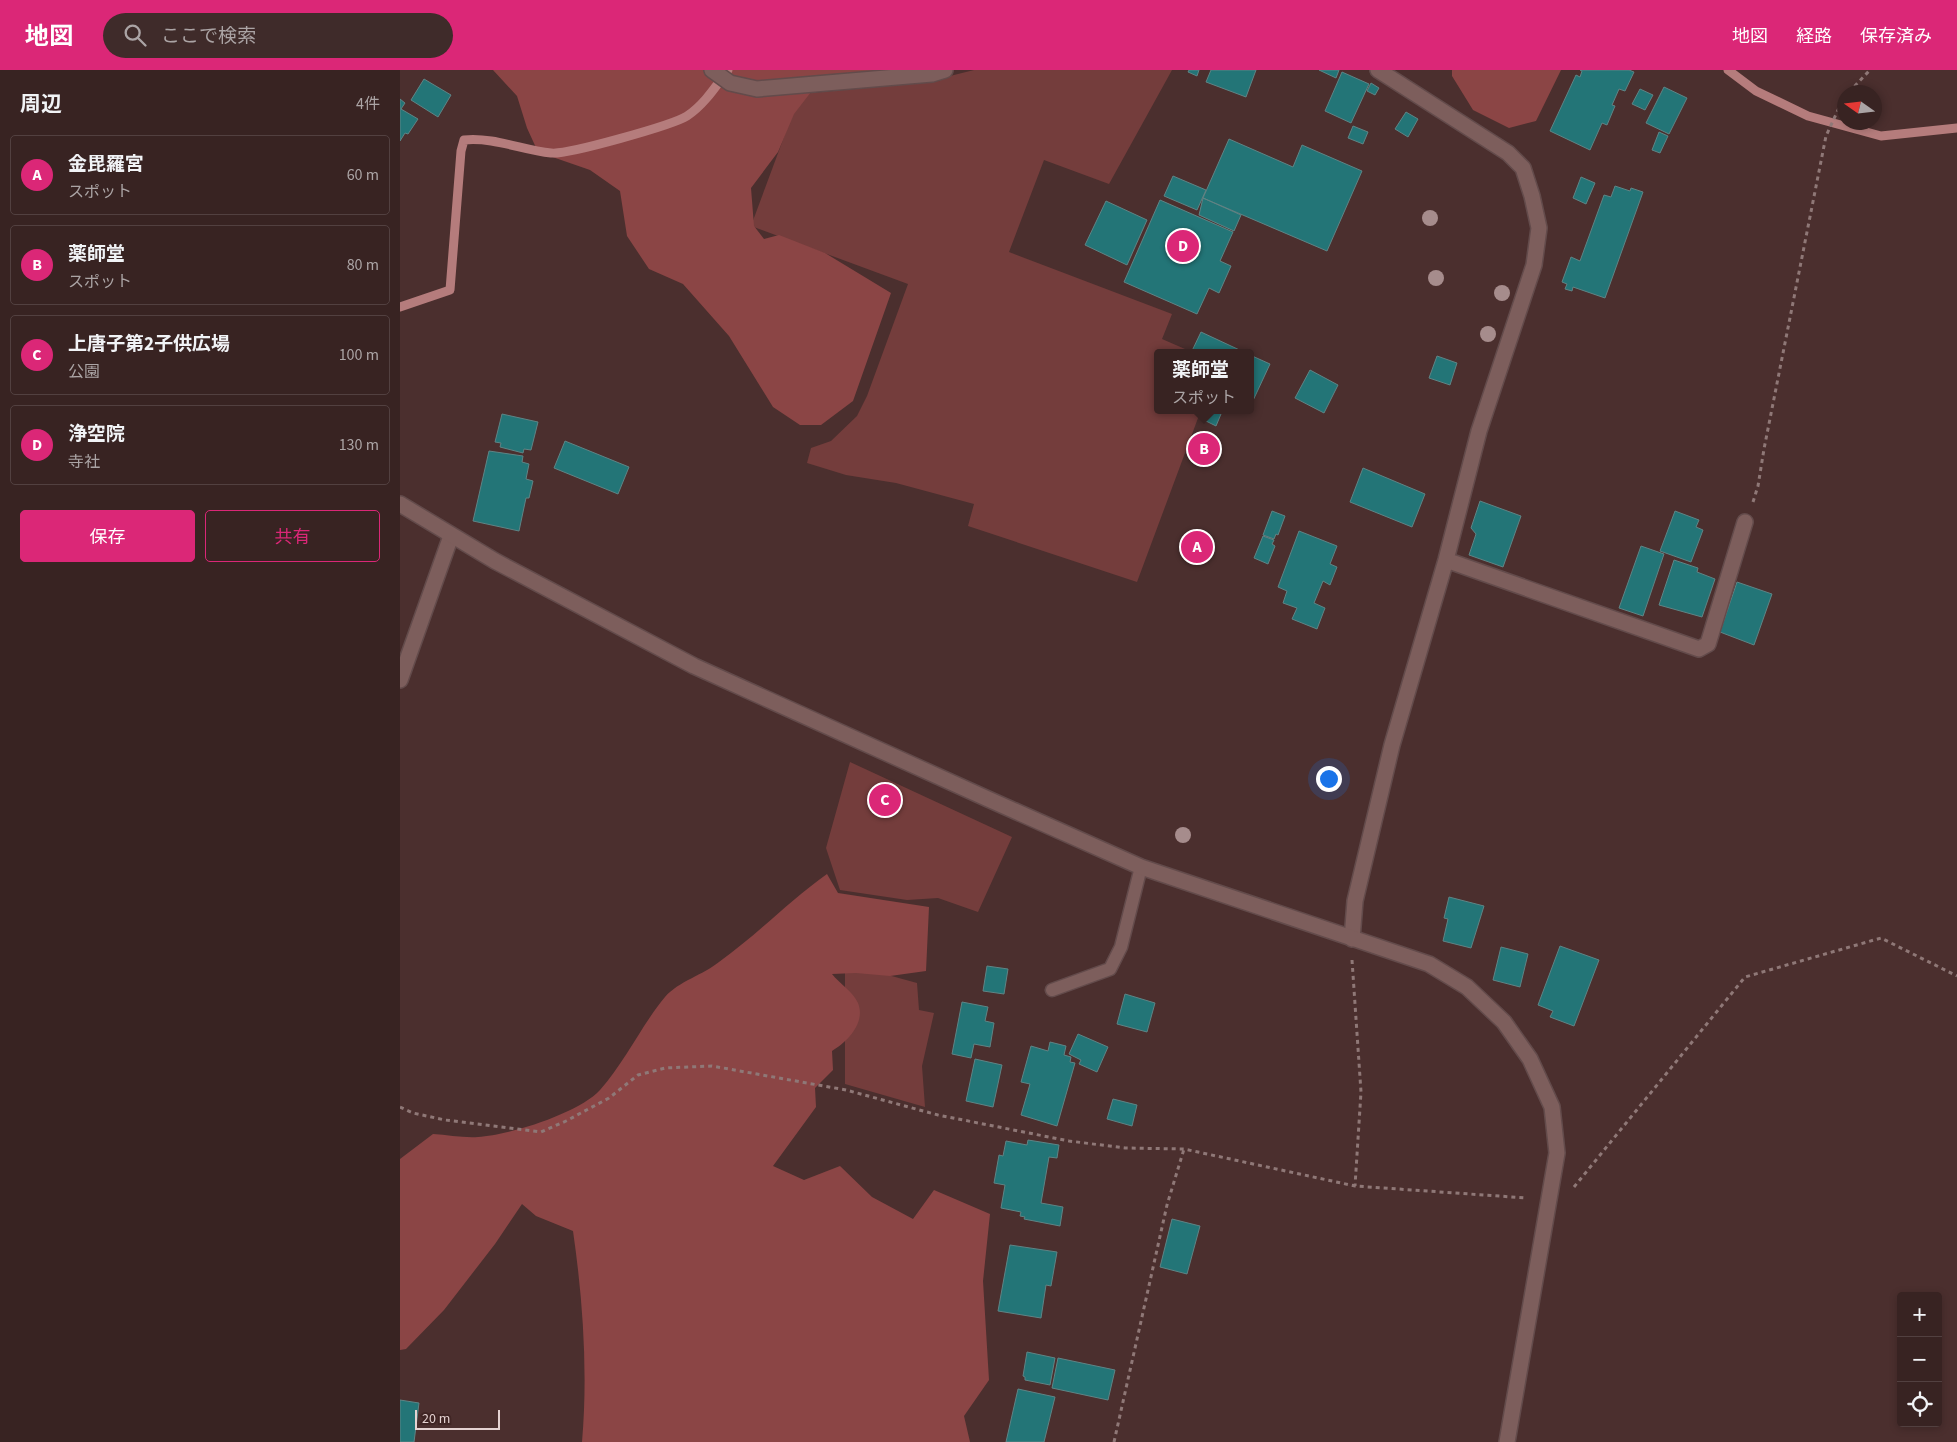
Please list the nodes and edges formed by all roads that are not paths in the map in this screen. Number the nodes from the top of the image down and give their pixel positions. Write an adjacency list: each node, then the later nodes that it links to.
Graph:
1 (712, 70): 2 (street)
2 (945, 70)
3 (1378, 70): 7 (street)
4 (400, 504): 6 (street)
5 (1745, 522): 7 (street)
6 (452, 536): 8 (street); 9 (street)
7 (1446, 560): 10 (street)
8 (400, 680)
9 (1141, 867): 10 (street); 11 (lane)
10 (1352, 939): 12 (street)
11 (1052, 990)
12 (1507, 1442)

